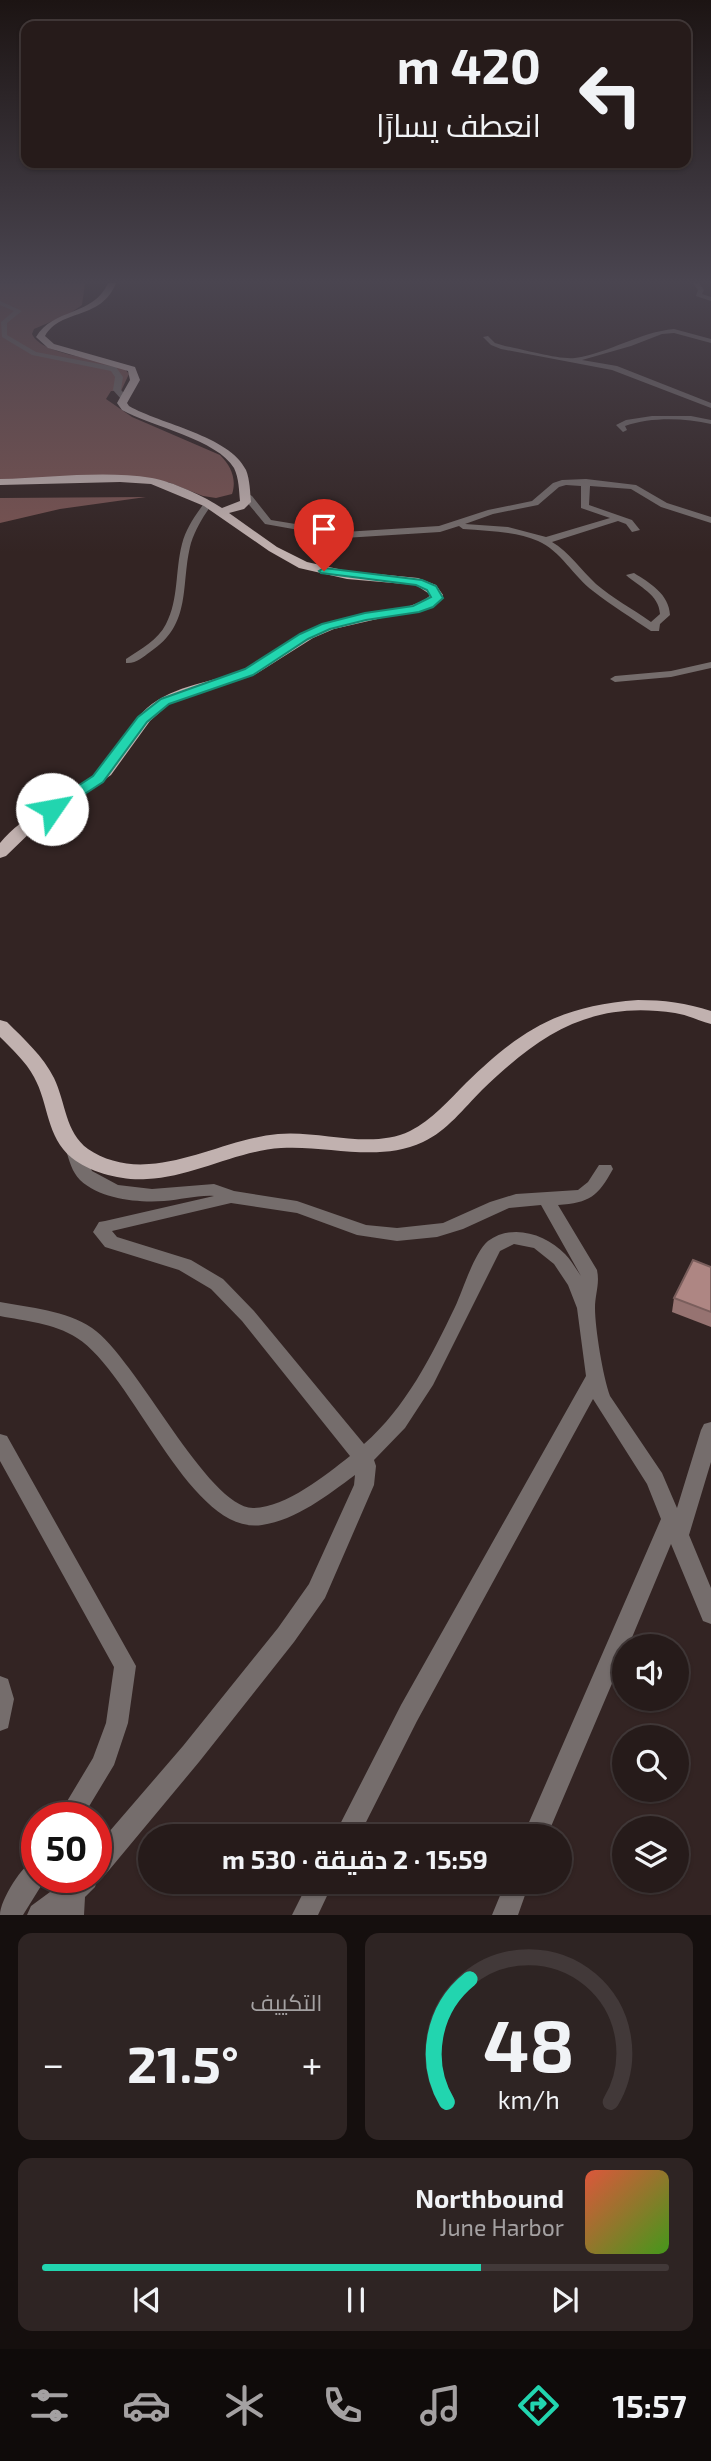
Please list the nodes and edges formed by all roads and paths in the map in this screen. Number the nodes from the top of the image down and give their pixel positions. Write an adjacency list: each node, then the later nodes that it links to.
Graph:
1 (116, 372): 4 (street)
2 (133, 372): 4 (main road)
3 (625, 372): 5 (street)
4 (124, 397): 11 (main road)
5 (711, 406)
6 (711, 422): 7 (street)
7 (623, 430)
8 (0, 482): 10 (main road)
9 (586, 482): 13 (street); 14 (street); 16 (street)
10 (197, 498): 11 (main road); 12 (main road)
11 (244, 498): 12 (main road); 15 (main road); 16 (street)
12 (215, 508): 15 (main road); 20 (street)
13 (617, 519): 17 (street); 18 (street)
14 (711, 520)
15 (240, 524): 23 (main road)
16 (455, 526): 18 (street)
17 (635, 530)
18 (544, 541): 19 (street)
19 (631, 575)
20 (130, 661)
21 (711, 665): 22 (street)
22 (615, 679)
23 (0, 853)
24 (711, 1018): 26 (main road)
25 (0, 1026): 26 (main road)
26 (75, 1150): 28 (street)
27 (606, 1170): 29 (street)
28 (228, 1196): 29 (street); 35 (street)
29 (545, 1197): 30 (street)
30 (586, 1308): 32 (street); 35 (street)
31 (0, 1309): 35 (street)
32 (594, 1377): 36 (street); 41 (street)
33 (711, 1430): 36 (street)
34 (0, 1442): 40 (street)
35 (363, 1457): 43 (street)
36 (676, 1526): 37 (street); 42 (street)
37 (711, 1614)
38 (0, 1688): 39 (street)
39 (0, 1720)
40 (79, 1802)
41 (352, 1824)
42 (540, 1824)
43 (112, 1847)
44 (23, 1893): 48 (street)
45 (316, 1894): 50 (street)
46 (512, 1894): 51 (street)
47 (77, 1895): 49 (street)
48 (9, 1915)
49 (40, 1915)
50 (305, 1915)
51 (505, 1915)

